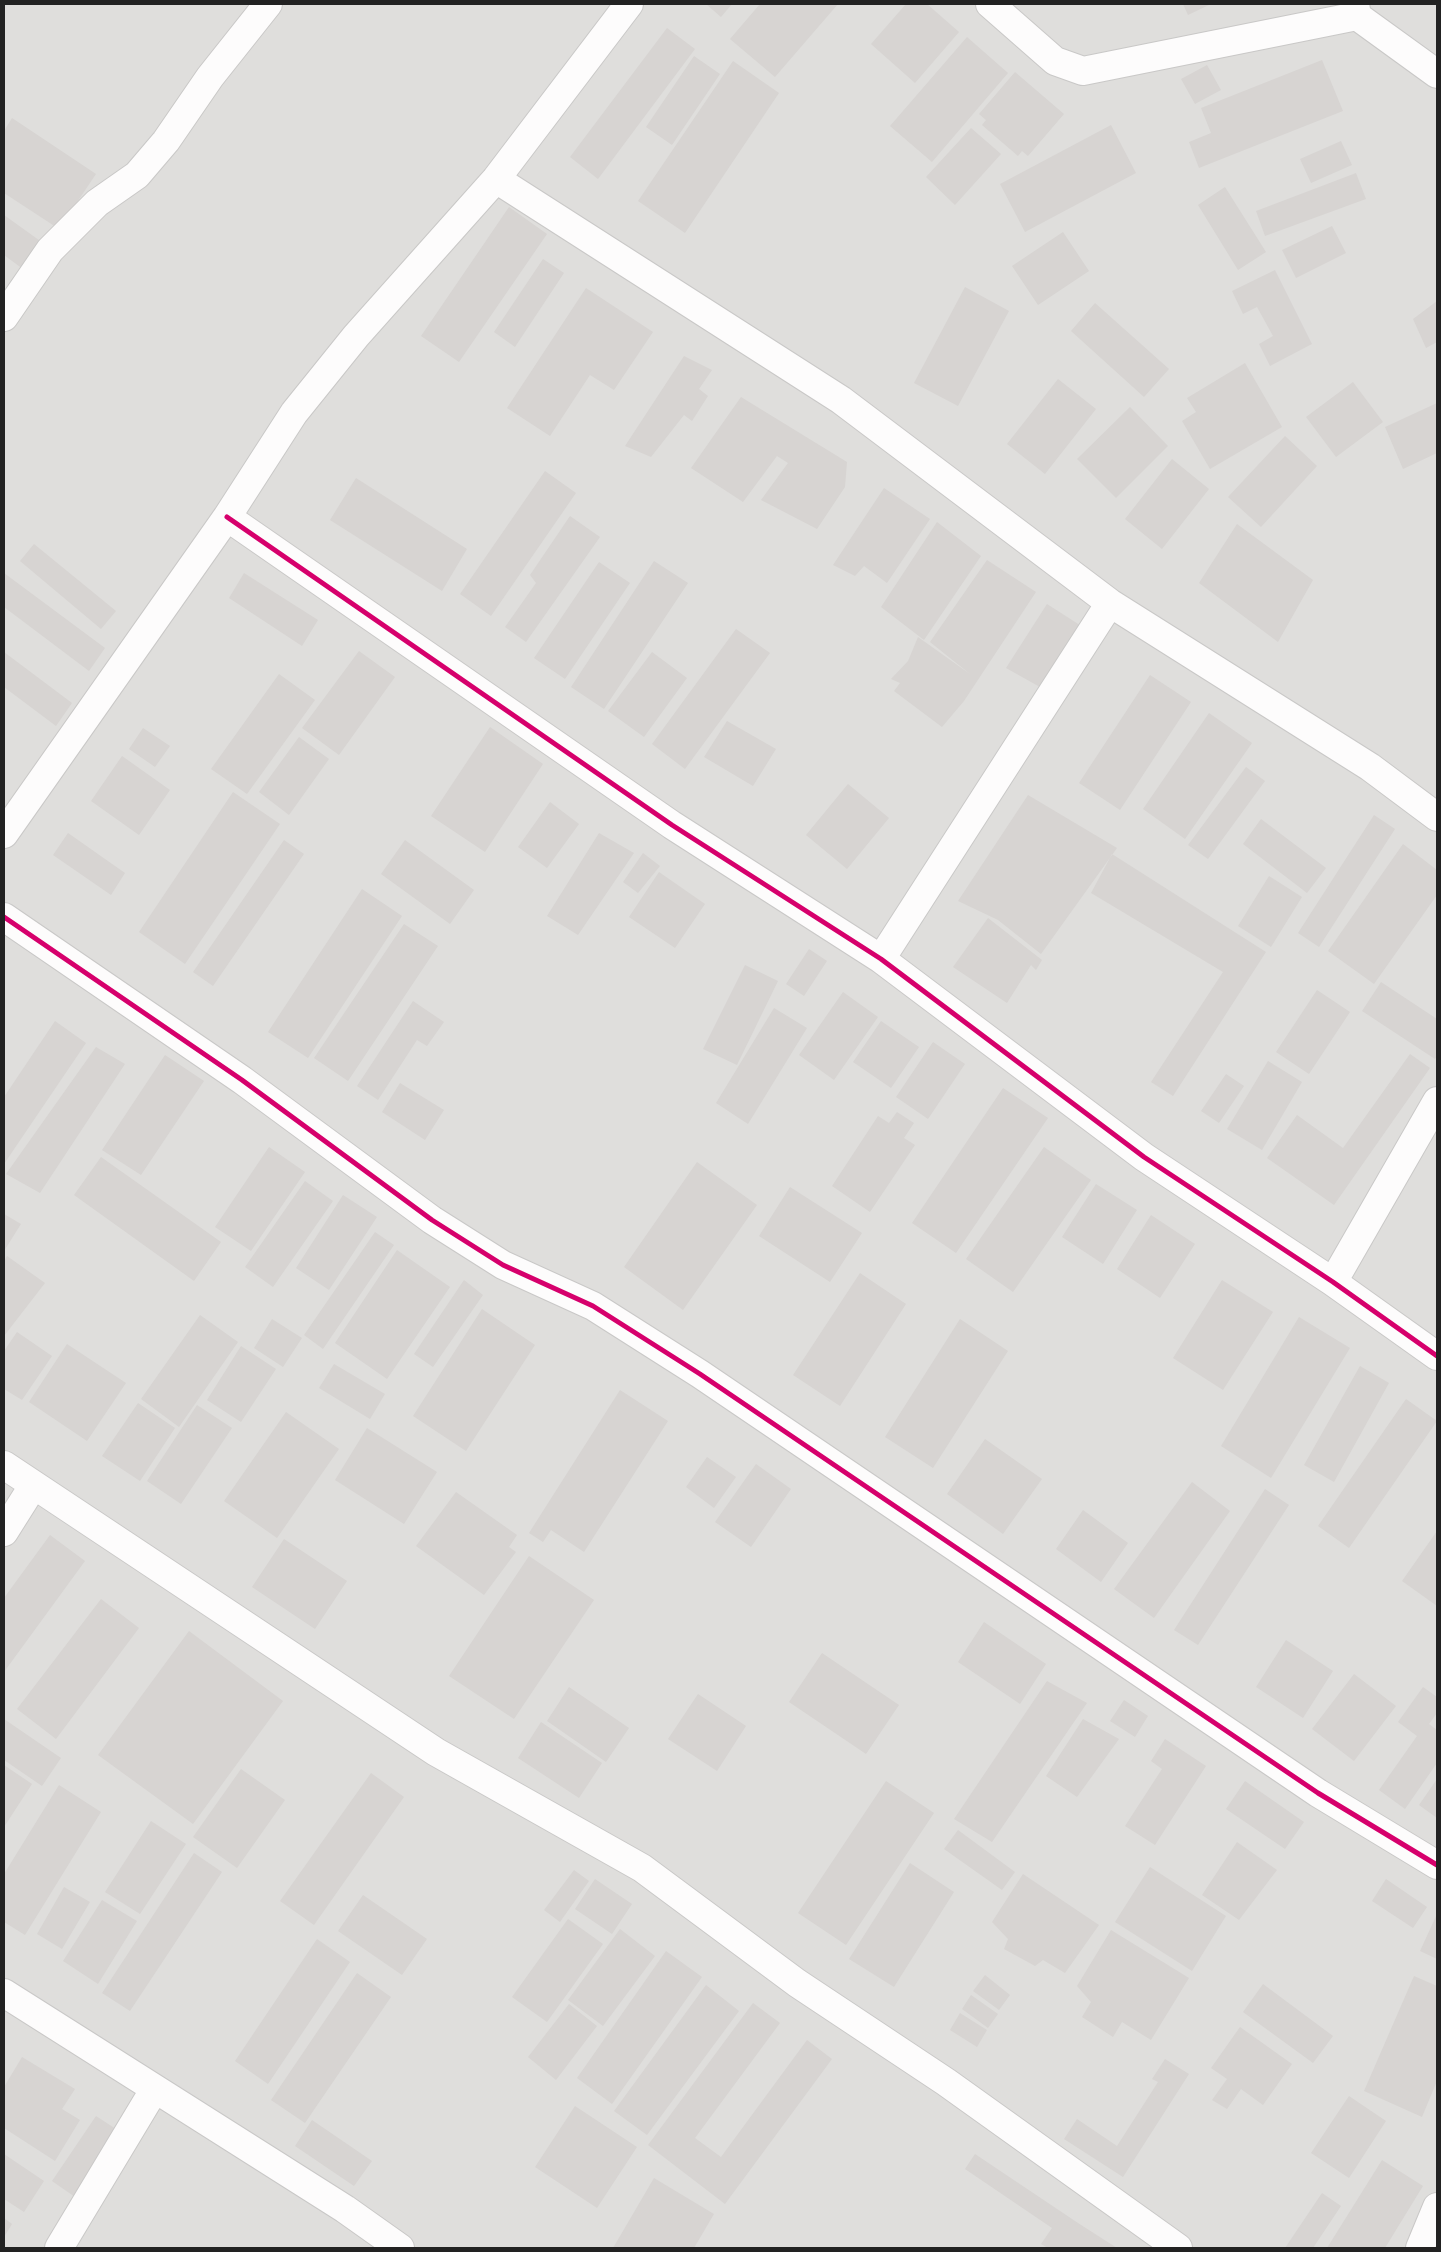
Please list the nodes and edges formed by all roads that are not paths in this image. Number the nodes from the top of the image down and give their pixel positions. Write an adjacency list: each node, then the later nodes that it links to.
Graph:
1 (268, 4): 7 (street)
2 (629, 4): 6 (street)
3 (990, 4): 4 (street)
4 (1356, 10): 5 (street)
5 (1437, 74)
6 (496, 179): 8 (street); 9 (street)
7 (4, 316)
8 (227, 517): 11 (street); 13 (street)
9 (1110, 603): 10 (street); 13 (street)
10 (1437, 817)
11 (4, 834)
12 (4, 917): 20 (street)
13 (881, 959): 15 (street)
14 (1437, 1101): 15 (street)
15 (1333, 1282): 16 (street)
16 (1437, 1356)
17 (4, 1465): 18 (street)
18 (33, 1486): 19 (street); 26 (street)
19 (4, 1532)
20 (1437, 1865)
21 (4, 1994): 22 (street)
22 (154, 2090): 24 (street); 25 (street)
23 (1437, 2207): 27 (street)
24 (59, 2248)
25 (400, 2248)
26 (1178, 2248)
27 (1420, 2248)

